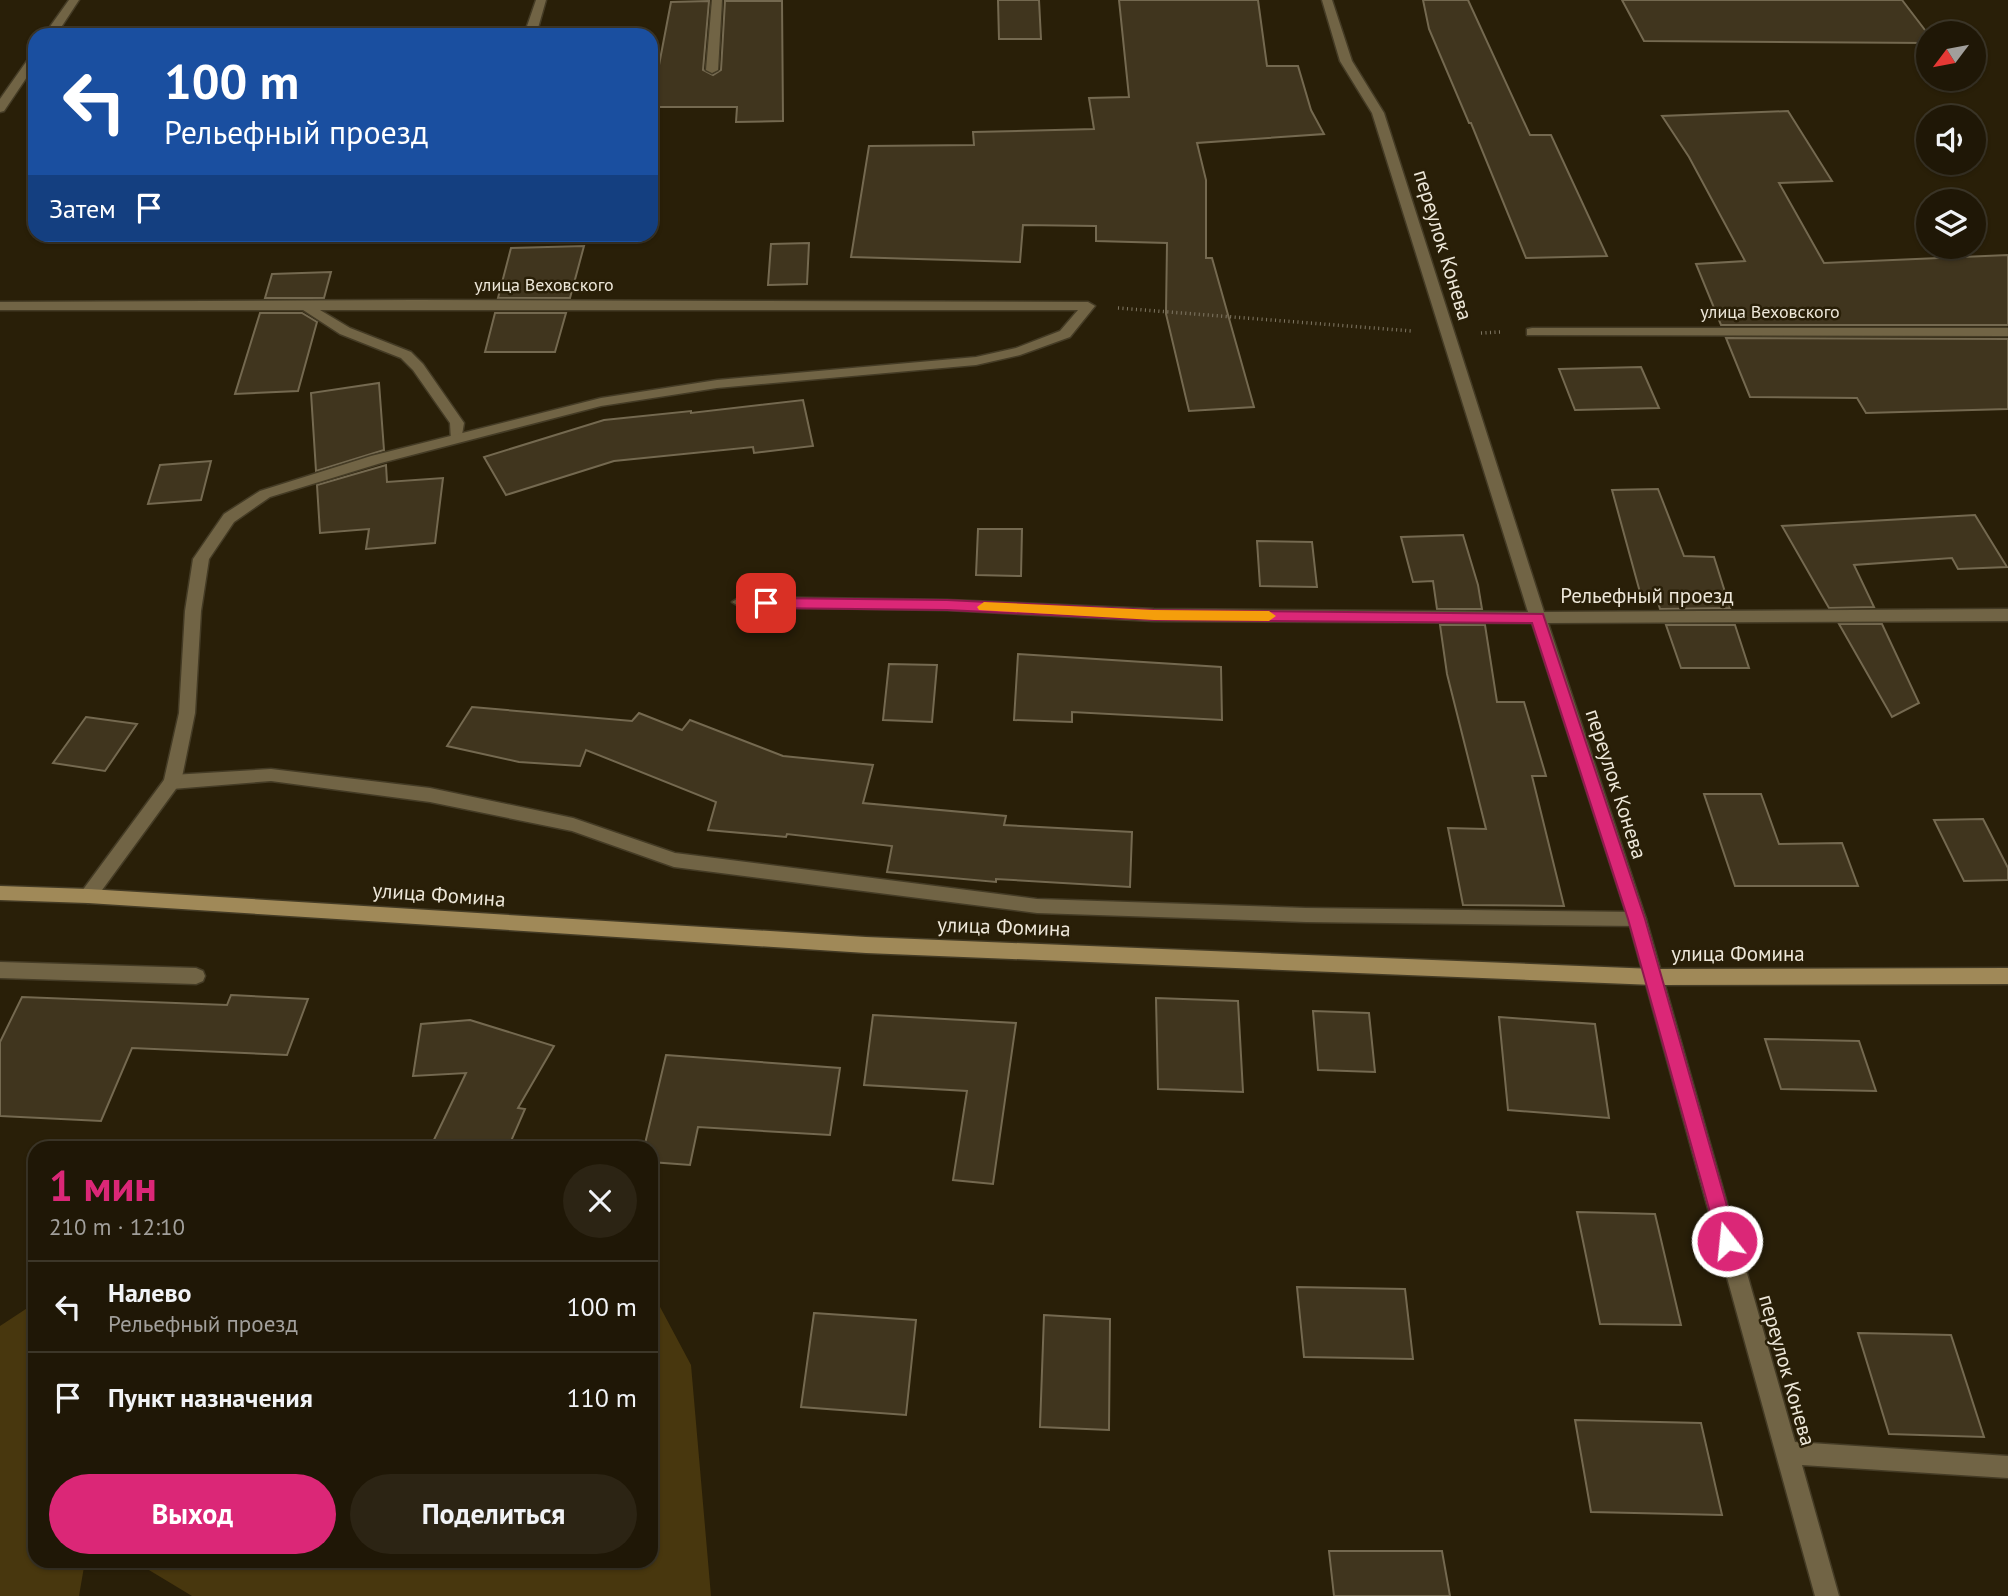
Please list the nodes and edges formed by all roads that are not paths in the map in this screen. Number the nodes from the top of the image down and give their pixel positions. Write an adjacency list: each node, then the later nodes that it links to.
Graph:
1 (74, 0): 5 (street)
2 (541, 0): 6 (street)
3 (717, 0): 8 (street)
4 (1327, 0): 17 (street, переулок Конева)
5 (55, 28)
6 (532, 28)
7 (28, 67): 9 (street)
8 (712, 70)
9 (0, 108)
10 (305, 305): 11 (street, улица Веховского); 14 (street); 14 (street, улица Веховского)
11 (0, 306)
12 (1532, 332): 13 (street, улица Веховского)
13 (2008, 332)
14 (456, 438): 18 (street)
15 (740, 602): 17 (street, Рельефный проезд)
16 (2008, 615): 17 (street, Рельефный проезд)
17 (1538, 618): 21 (street, переулок Конева)
18 (172, 782): 20 (street); 21 (street)
19 (0, 893): 20 (street, улица Фомина)
20 (88, 896): 25 (street, улица Фомина)
21 (1637, 919): 25 (street, переулок Конева)
22 (0, 970): 23 (street)
23 (196, 976)
24 (2008, 976): 25 (street, улица Фомина)
25 (1654, 977): 26 (street, переулок Конева)
26 (1786, 1453): 27 (street); 28 (street, переулок Конева)
27 (2008, 1467)
28 (1826, 1596)

